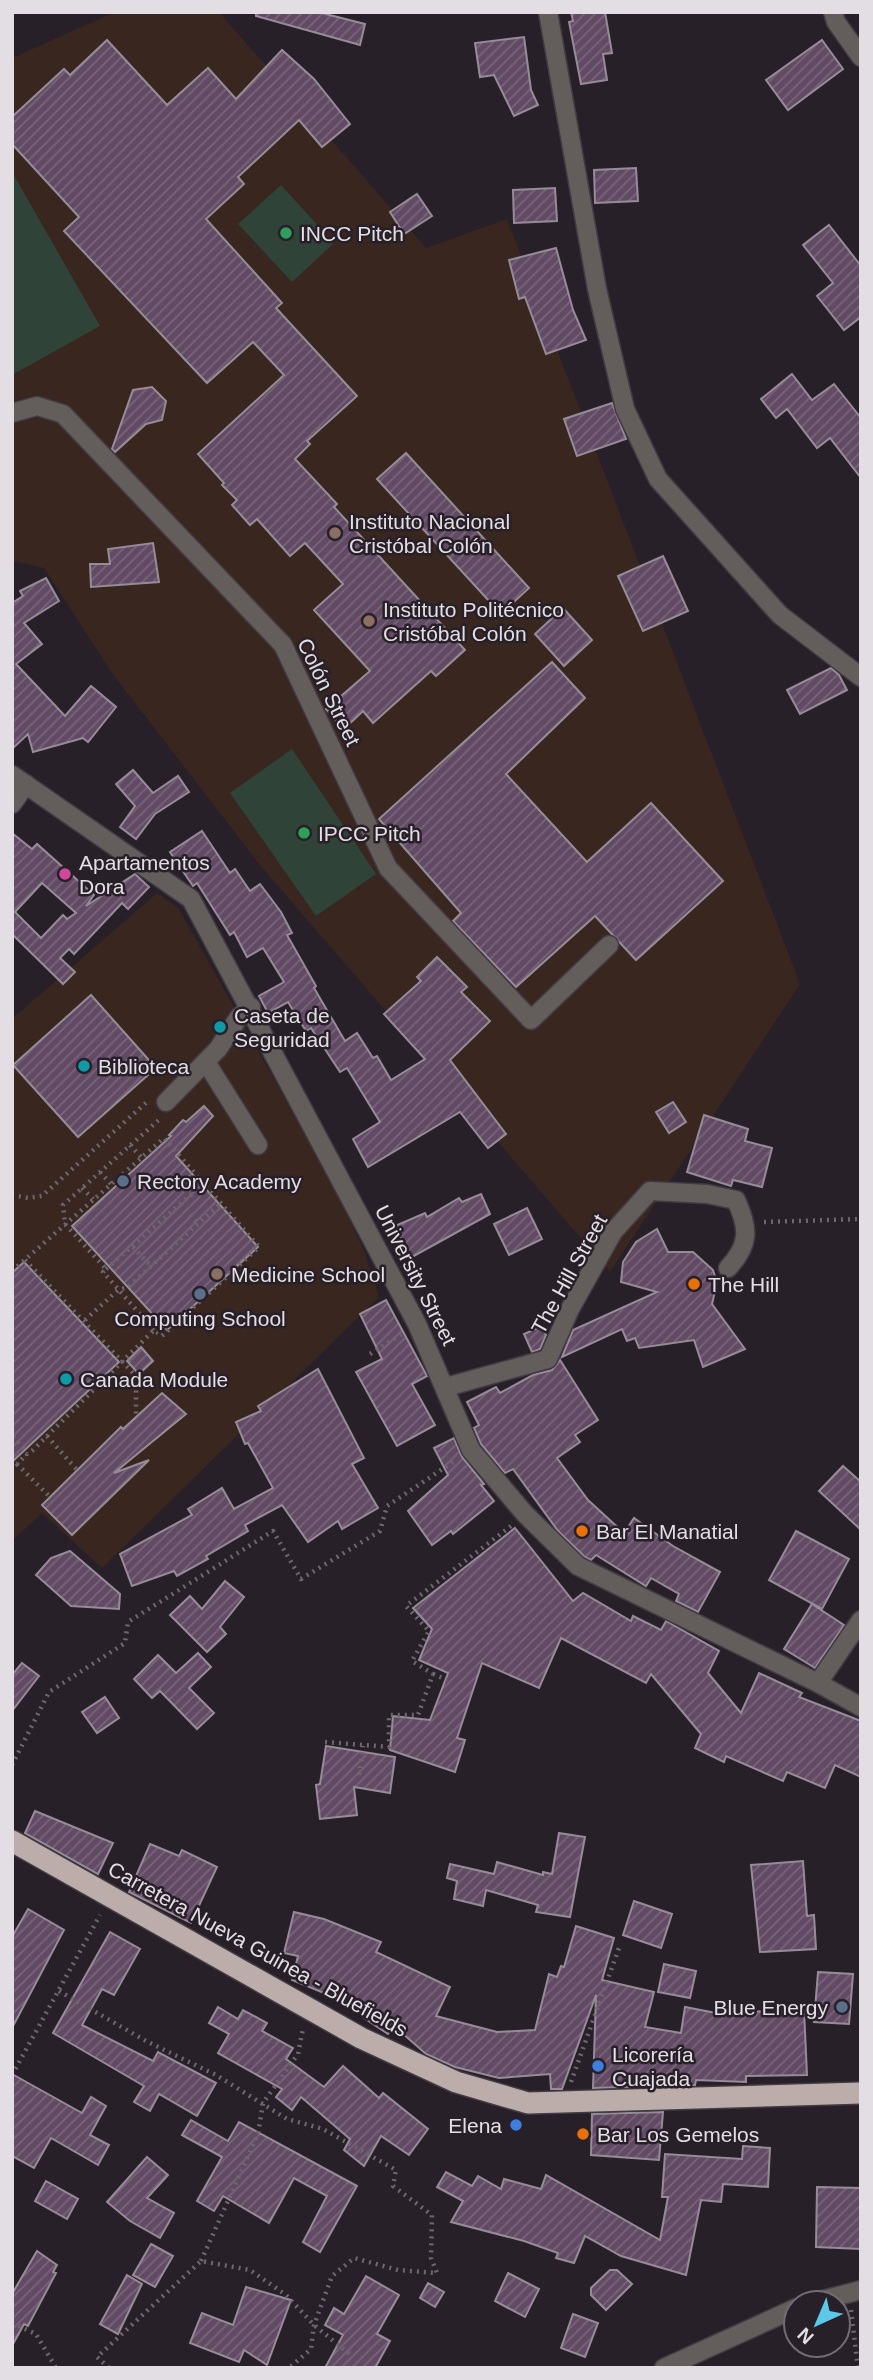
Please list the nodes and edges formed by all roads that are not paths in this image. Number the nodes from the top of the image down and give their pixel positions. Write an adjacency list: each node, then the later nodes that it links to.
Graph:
1 (548, 12): 5 (street)
2 (834, 12): 3 (street)
3 (861, 57)
4 (12, 413): 8 (street, Colón Street)
5 (861, 677)
6 (19, 779): 7 (street); 9 (street, University Street)
7 (12, 804)
8 (609, 945)
9 (251, 1007): 10 (street); 14 (street, University Street)
10 (206, 1062): 11 (street); 12 (street)
11 (166, 1102)
12 (258, 1145)
13 (729, 1268): 14 (street, The Hill Street)
14 (446, 1387): 16 (street, University Street)
15 (861, 1620): 16 (street)
16 (818, 1683): 17 (street, University Street)
17 (861, 1707)
18 (12, 1841): 19 (highway, Carretera Nueva Guinea - Bluefields)
19 (861, 2093)
20 (782, 2314): 21 (street)
21 (664, 2368)

